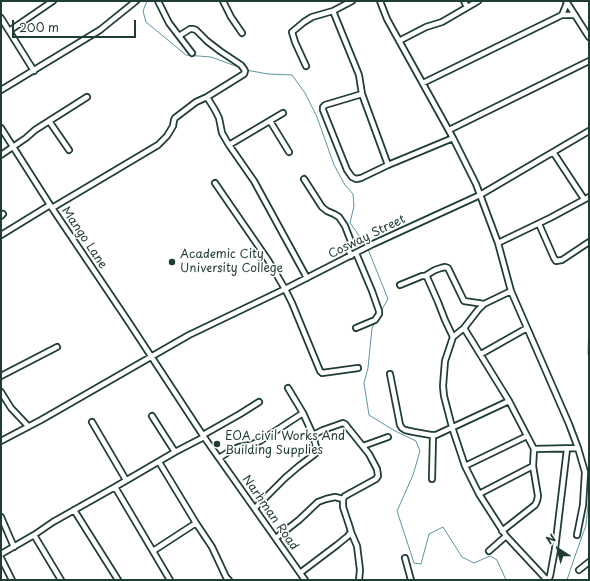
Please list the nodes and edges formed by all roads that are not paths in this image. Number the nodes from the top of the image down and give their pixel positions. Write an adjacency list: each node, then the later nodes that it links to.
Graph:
1 (54, 1): 15 (street)
2 (136, 1): 23 (street)
3 (158, 1): 17 (street)
4 (223, 1): 16 (street)
5 (352, 1): 11 (street)
6 (380, 1): 19 (street)
7 (464, 1): 10 (street)
8 (478, 1): 10 (street)
9 (567, 2): 12 (street); 13 (street)
10 (467, 7): 19 (street)
11 (333, 11): 22 (street); 26 (street)
12 (562, 15): 13 (street); 24 (street)
13 (575, 15): 18 (street)
14 (1, 18): 15 (street)
15 (9, 31): 23 (street)
16 (242, 33)
17 (179, 36): 20 (street); 28 (street)
18 (589, 37)
19 (399, 41): 24 (street)
20 (192, 53)
21 (589, 61): 33 (street)
22 (306, 66)
23 (34, 71): 25 (street)
24 (423, 83): 33 (street)
25 (1, 90)
26 (362, 94): 42 (street); 42 (street)
27 (87, 97): 30 (street)
28 (207, 97): 36 (street); 47 (street)
29 (283, 113): 31 (street)
30 (49, 121): 37 (street); 38 (street)
31 (270, 121): 36 (street); 39 (street)
32 (1, 128): 37 (street, Mango Lane)
33 (449, 130): 35 (street)
34 (589, 131): 40 (street, Cosway Street)
35 (453, 138): 42 (street); 45 (street)
36 (229, 145): 55 (street)
37 (12, 147): 41 (street); 47 (street, Mango Lane)
38 (69, 150)
39 (288, 152)
40 (553, 152): 45 (street, Cosway Street); 46 (street)
41 (1, 155)
42 (388, 165)
43 (304, 179): 53 (street)
44 (215, 183): 57 (street)
45 (480, 195): 51 (street); 52 (street, Cosway Street)
46 (587, 198): 48 (street)
47 (51, 206): 49 (street); 66 (street, Mango Lane)
48 (538, 224): 50 (street); 51 (street)
49 (1, 235)
50 (589, 242)
51 (498, 243): 58 (street)
52 (357, 253): 53 (street, Cosway Street); 60 (street)
53 (351, 256): 55 (street, Cosway Street)
54 (425, 276): 56 (street); 59 (street); 63 (street)
55 (307, 278): 57 (street, Cosway Street)
56 (400, 285)
57 (285, 289): 66 (street, Cosway Street); 67 (street)
58 (511, 291): 59 (street); 62 (street)
59 (484, 304): 61 (street)
60 (356, 328)
61 (464, 328): 63 (street); 65 (street)
62 (527, 328): 65 (street); 87 (street)
63 (453, 337): 78 (street)
64 (57, 347): 69 (street)
65 (481, 354): 72 (street)
66 (151, 357): 77 (street, Cosway Street); 80 (street, Narhman Road)
67 (358, 368)
68 (390, 374): 81 (street)
69 (1, 376)
70 (288, 388): 74 (street)
71 (1, 392): 77 (street)
72 (509, 401): 78 (street); 82 (street)
73 (259, 402): 80 (street)
74 (303, 413): 79 (street); 90 (street)
75 (152, 416): 89 (street)
76 (92, 422): 95 (street)
77 (28, 426): 84 (street, Cosway Street)
78 (452, 427): 81 (street); 92 (street)
79 (313, 435): 85 (street); 99 (street)
80 (203, 436): 89 (street); 90 (street, Narhman Road)
81 (433, 436): 94 (street)
82 (527, 436): 88 (street); 92 (street)
83 (388, 437): 85 (street)
84 (1, 441)
85 (363, 446): 98 (street)
86 (567, 448): 87 (street); 88 (street); 126 (street)
87 (578, 448): 106 (street)
88 (534, 449): 93 (street)
89 (175, 452): 91 (street)
90 (219, 458): 99 (street, Narhman Road)
91 (159, 462): 95 (street); 102 (street)
92 (465, 466): 97 (street)
93 (533, 466): 97 (street); 103 (street)
94 (432, 479)
95 (126, 480): 96 (street)
96 (115, 487): 100 (street); 110 (street)
97 (479, 494): 103 (street)
98 (343, 499): 104 (street); 108 (street)
99 (254, 508): 108 (street, Narhman Road)
100 (74, 510): 105 (street); 121 (street)
101 (1, 517): 109 (street)
102 (196, 522): 110 (street); 118 (street)
103 (502, 531): 107 (street)
104 (350, 532): 117 (street); 124 (street)
105 (34, 535): 109 (street); 120 (street)
106 (577, 535)
107 (506, 536): 111 (street); 126 (street)
108 (276, 538): 117 (street, Narhman Road)
109 (14, 547): 112 (street)
110 (153, 551): 122 (street)
111 (489, 551)
112 (1, 554)
113 (1, 558): 119 (street)
114 (405, 558): 125 (street)
115 (589, 562): 116 (street)
116 (579, 570)
117 (300, 573): 123 (street, Narhman Road)
118 (226, 579)
119 (12, 580)
120 (60, 580)
121 (118, 580)
122 (170, 580)
123 (304, 580)
124 (359, 580)
125 (411, 580)
126 (547, 580)

